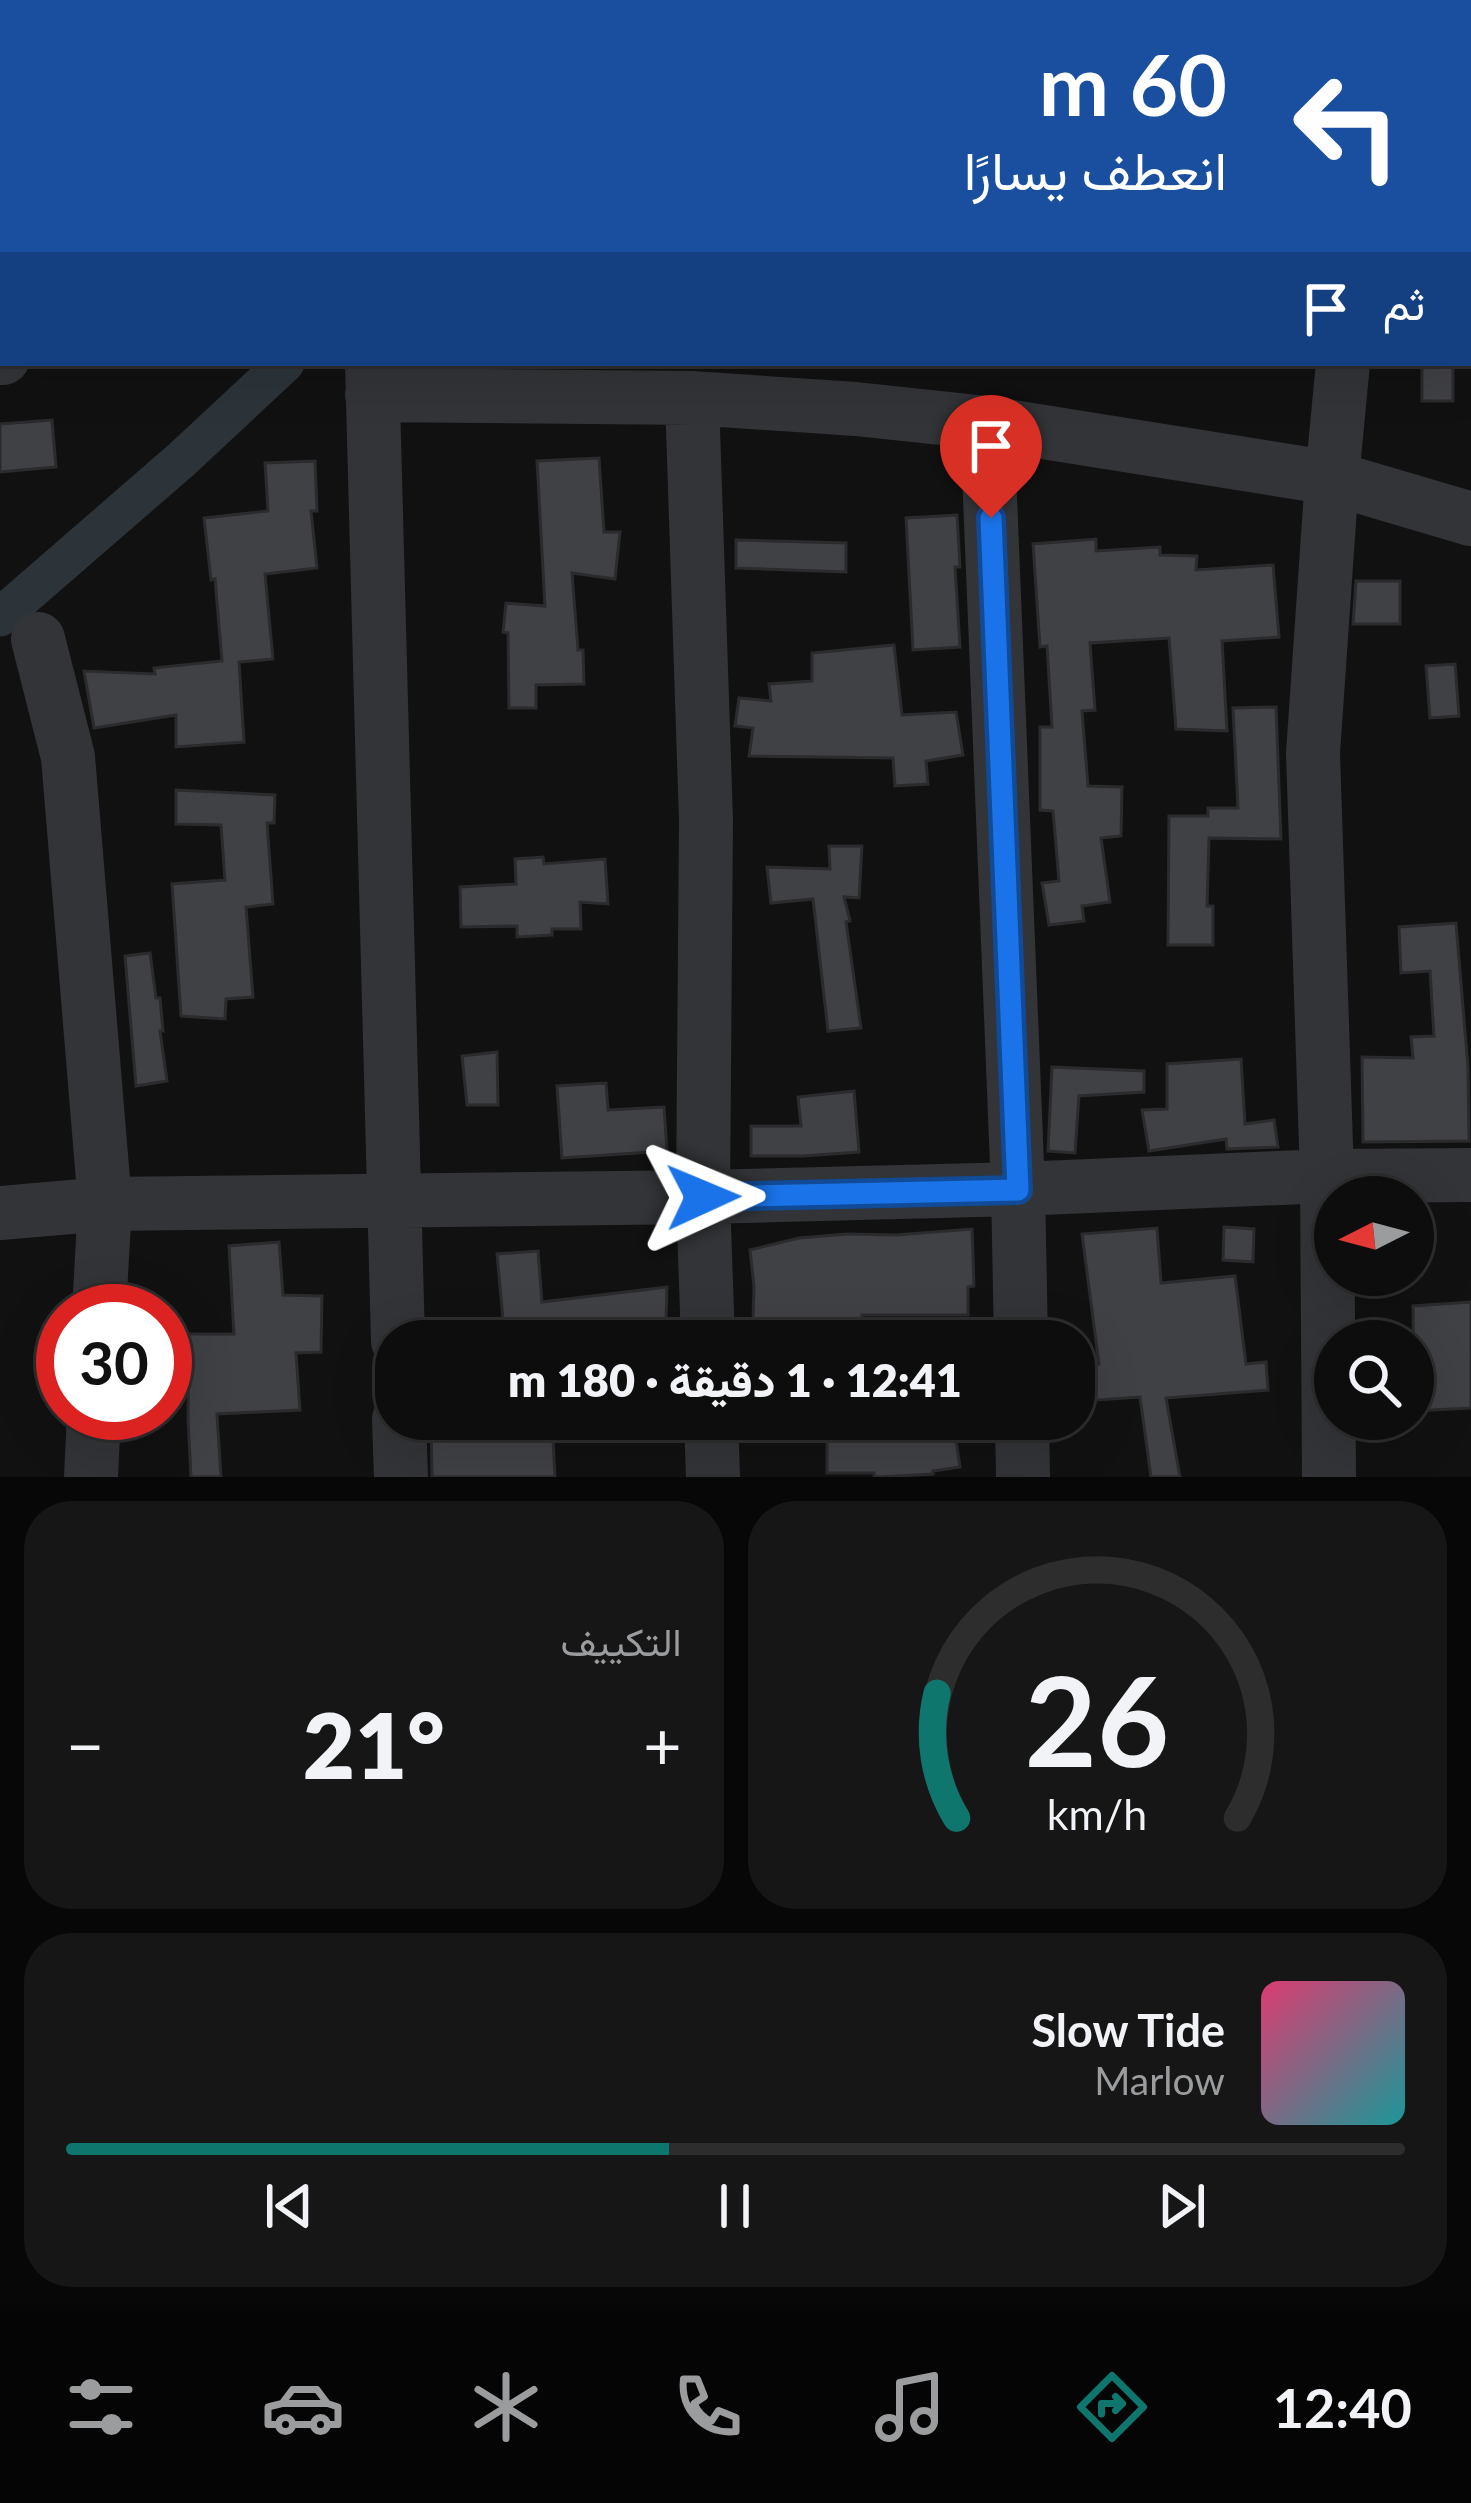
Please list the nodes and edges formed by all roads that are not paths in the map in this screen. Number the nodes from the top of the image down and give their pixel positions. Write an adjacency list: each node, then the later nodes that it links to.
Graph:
1 (1343, 366): 5 (street)
2 (372, 379): 3 (street); 13 (street)
3 (692, 398): 4 (street); 12 (street)
4 (987, 423): 5 (street); 11 (street)
5 (1332, 478): 6 (street); 9 (street)
6 (1471, 519)
7 (38, 639): 14 (street)
8 (1471, 1175): 9 (street)
9 (1327, 1176)
10 (1314, 1177): 11 (street)
11 (1018, 1190): 12 (street); 20 (street)
12 (703, 1197): 13 (street); 19 (street)
13 (395, 1200): 14 (street); 18 (street)
14 (105, 1204): 15 (street); 16 (street)
15 (0, 1213)
16 (101, 1284)
17 (1328, 1296): 29 (street)
18 (398, 1320)
19 (707, 1320)
20 (1021, 1320)
21 (93, 1440): 25 (street)
22 (399, 1440): 26 (street)
23 (712, 1440): 27 (street)
24 (1022, 1440): 28 (street)
25 (91, 1477)
26 (400, 1477)
27 (713, 1477)
28 (1023, 1477)
29 (1329, 1477)

